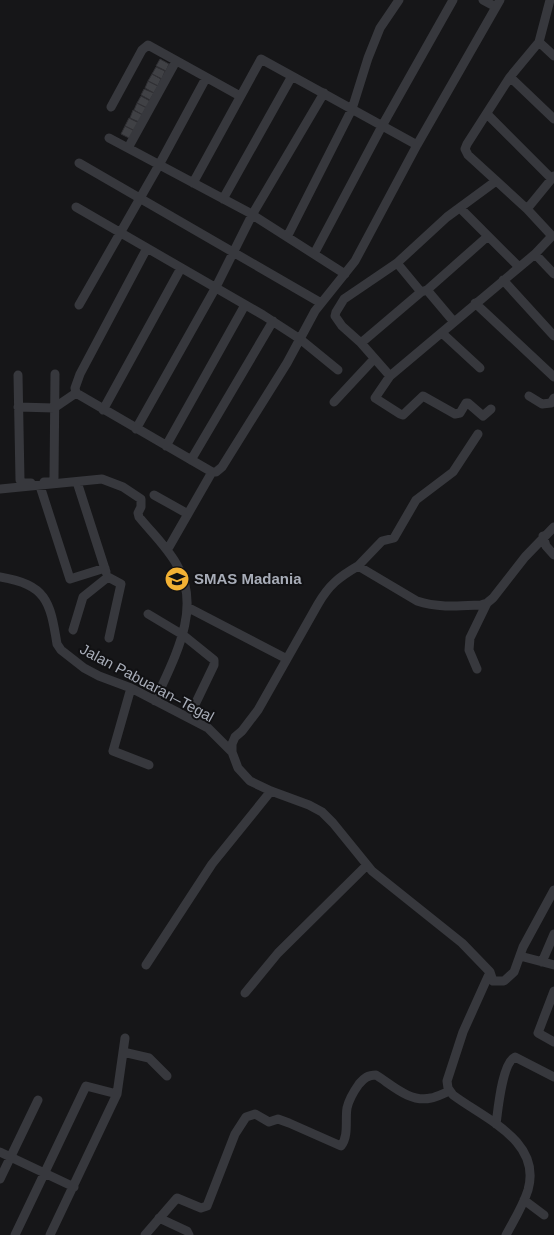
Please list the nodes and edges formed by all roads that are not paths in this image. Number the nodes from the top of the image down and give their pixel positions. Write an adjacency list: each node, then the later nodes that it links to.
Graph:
1 (398, 0): 15 (street)
2 (453, 0): 18 (street)
3 (483, 0): 5 (street)
4 (550, 0): 6 (street)
5 (498, 4): 20 (street)
6 (539, 42): 7 (street); 10 (street)
7 (554, 56)
8 (176, 61): 11 (street); 14 (street); 21 (street)
9 (292, 76): 12 (street); 13 (street); 28 (street)
10 (510, 77): 16 (street); 17 (street)
11 (206, 78): 13 (street); 23 (street)
12 (324, 93): 15 (street); 32 (street)
13 (240, 96): 26 (street)
14 (111, 107)
15 (352, 109): 18 (street); 36 (street)
16 (486, 114): 24 (street); 25 (street)
17 (554, 119)
18 (382, 126): 20 (street); 39 (street)
19 (109, 138): 21 (street)
20 (417, 145): 44 (street)
21 (128, 148): 23 (street)
22 (79, 163): 27 (street)
23 (159, 165): 26 (street); 27 (street)
24 (553, 178): 31 (street)
25 (496, 181): 30 (street); 31 (street)
26 (193, 183): 28 (street)
27 (140, 198): 33 (street); 38 (street)
28 (223, 199): 32 (street)
29 (76, 207): 33 (street)
30 (460, 208): 35 (street); 41 (street)
31 (527, 209): 34 (street)
32 (252, 215): 36 (street); 38 (street)
33 (120, 232): 37 (street); 51 (street)
34 (553, 234): 40 (street)
35 (488, 236): 42 (street); 48 (street)
36 (287, 237): 39 (street)
37 (147, 248): 43 (street); 66 (street)
38 (234, 253): 47 (street); 49 (street)
39 (314, 254): 44 (street)
40 (535, 254): 42 (street); 45 (street)
41 (397, 264): 48 (street); 58 (street)
42 (519, 267): 46 (street)
43 (181, 268): 47 (street); 73 (street)
44 (345, 274): 49 (street)
45 (554, 274)
46 (503, 280): 50 (street); 56 (street)
47 (216, 287): 52 (street); 74 (street)
48 (424, 291): 54 (street); 58 (street)
49 (321, 304): 57 (street)
50 (475, 304): 54 (street); 65 (street)
51 (79, 305)
52 (245, 305): 53 (street); 76 (street)
53 (273, 321): 57 (street); 77 (street)
54 (454, 322): 55 (street)
55 (442, 333): 60 (street); 64 (street)
56 (554, 336)
57 (300, 339): 61 (street); 78 (street)
58 (361, 343): 59 (street)
59 (374, 359): 64 (street); 69 (street)
60 (480, 368)
61 (338, 370)
62 (55, 374): 71 (street)
63 (18, 375): 70 (street)
64 (390, 376): 72 (street)
65 (554, 377)
66 (76, 393): 71 (street); 73 (street)
67 (529, 396): 68 (street)
68 (554, 398)
69 (334, 402)
70 (18, 407): 71 (street); 71 (street)
71 (54, 408)
72 (491, 409)
73 (103, 410): 74 (street)
74 (136, 429): 76 (street)
75 (478, 434): 88 (street)
76 (166, 446): 77 (street)
77 (191, 460): 78 (street)
78 (212, 472): 83 (street)
79 (77, 482): 80 (street); 89 (street); 92 (street)
80 (40, 486): 81 (street); 89 (street)
81 (0, 489)
82 (154, 495): 83 (street)
83 (188, 514): 86 (street)
84 (554, 527): 85 (street)
85 (543, 536): 87 (street); 91 (street)
86 (169, 547)
87 (554, 555)
88 (358, 566): 91 (street); 97 (street)
89 (106, 572): 94 (street); 96 (street)
90 (0, 577): 99 (street, Jalan Pabuaran–Tegal)
91 (487, 603): 98 (street)
92 (187, 607): 95 (street); 97 (street)
93 (148, 614): 95 (street)
94 (73, 630)
95 (183, 635): 100 (street); 101 (street)
96 (108, 638)
97 (287, 658): 102 (street)
98 (477, 669)
99 (131, 688): 100 (street, Jalan Pabuaran–Tegal); 103 (street)
100 (155, 701): 101 (street, Jalan Pabuaran–Tegal)
101 (189, 717): 102 (street, Jalan Pabuaran–Tegal)
102 (232, 752): 104 (street, Jalan Pabuaran–Tegal)
103 (149, 765)
104 (271, 791): 105 (street, Jalan Pabuaran–Tegal); 110 (street)
105 (367, 865): 112 (street, Jalan Pabuaran–Tegal); 113 (street)
106 (554, 890): 108 (street)
107 (554, 934): 109 (street)
108 (520, 956): 109 (street); 112 (street)
109 (542, 962): 111 (street)
110 (146, 965)
111 (554, 966)
112 (490, 972): 120 (street)
113 (245, 993)
114 (553, 996): 116 (street)
115 (125, 1038): 117 (street)
116 (554, 1042)
117 (123, 1052): 118 (street); 121 (street)
118 (167, 1076)
119 (554, 1077): 123 (street)
120 (450, 1091): 123 (street); 131 (street)
121 (117, 1094): 126 (street); 128 (street)
122 (38, 1100): 125 (street)
123 (496, 1124): 129 (street)
124 (0, 1152): 125 (street)
125 (10, 1157): 126 (street); 127 (street)
126 (44, 1173): 128 (street); 132 (street)
127 (0, 1179)
128 (74, 1187): 133 (street)
129 (524, 1200): 130 (street); 136 (street)
130 (544, 1215)
131 (160, 1218): 134 (street); 135 (street)
132 (15, 1235)
133 (50, 1235)
134 (145, 1235)
135 (189, 1235)
136 (506, 1235)

